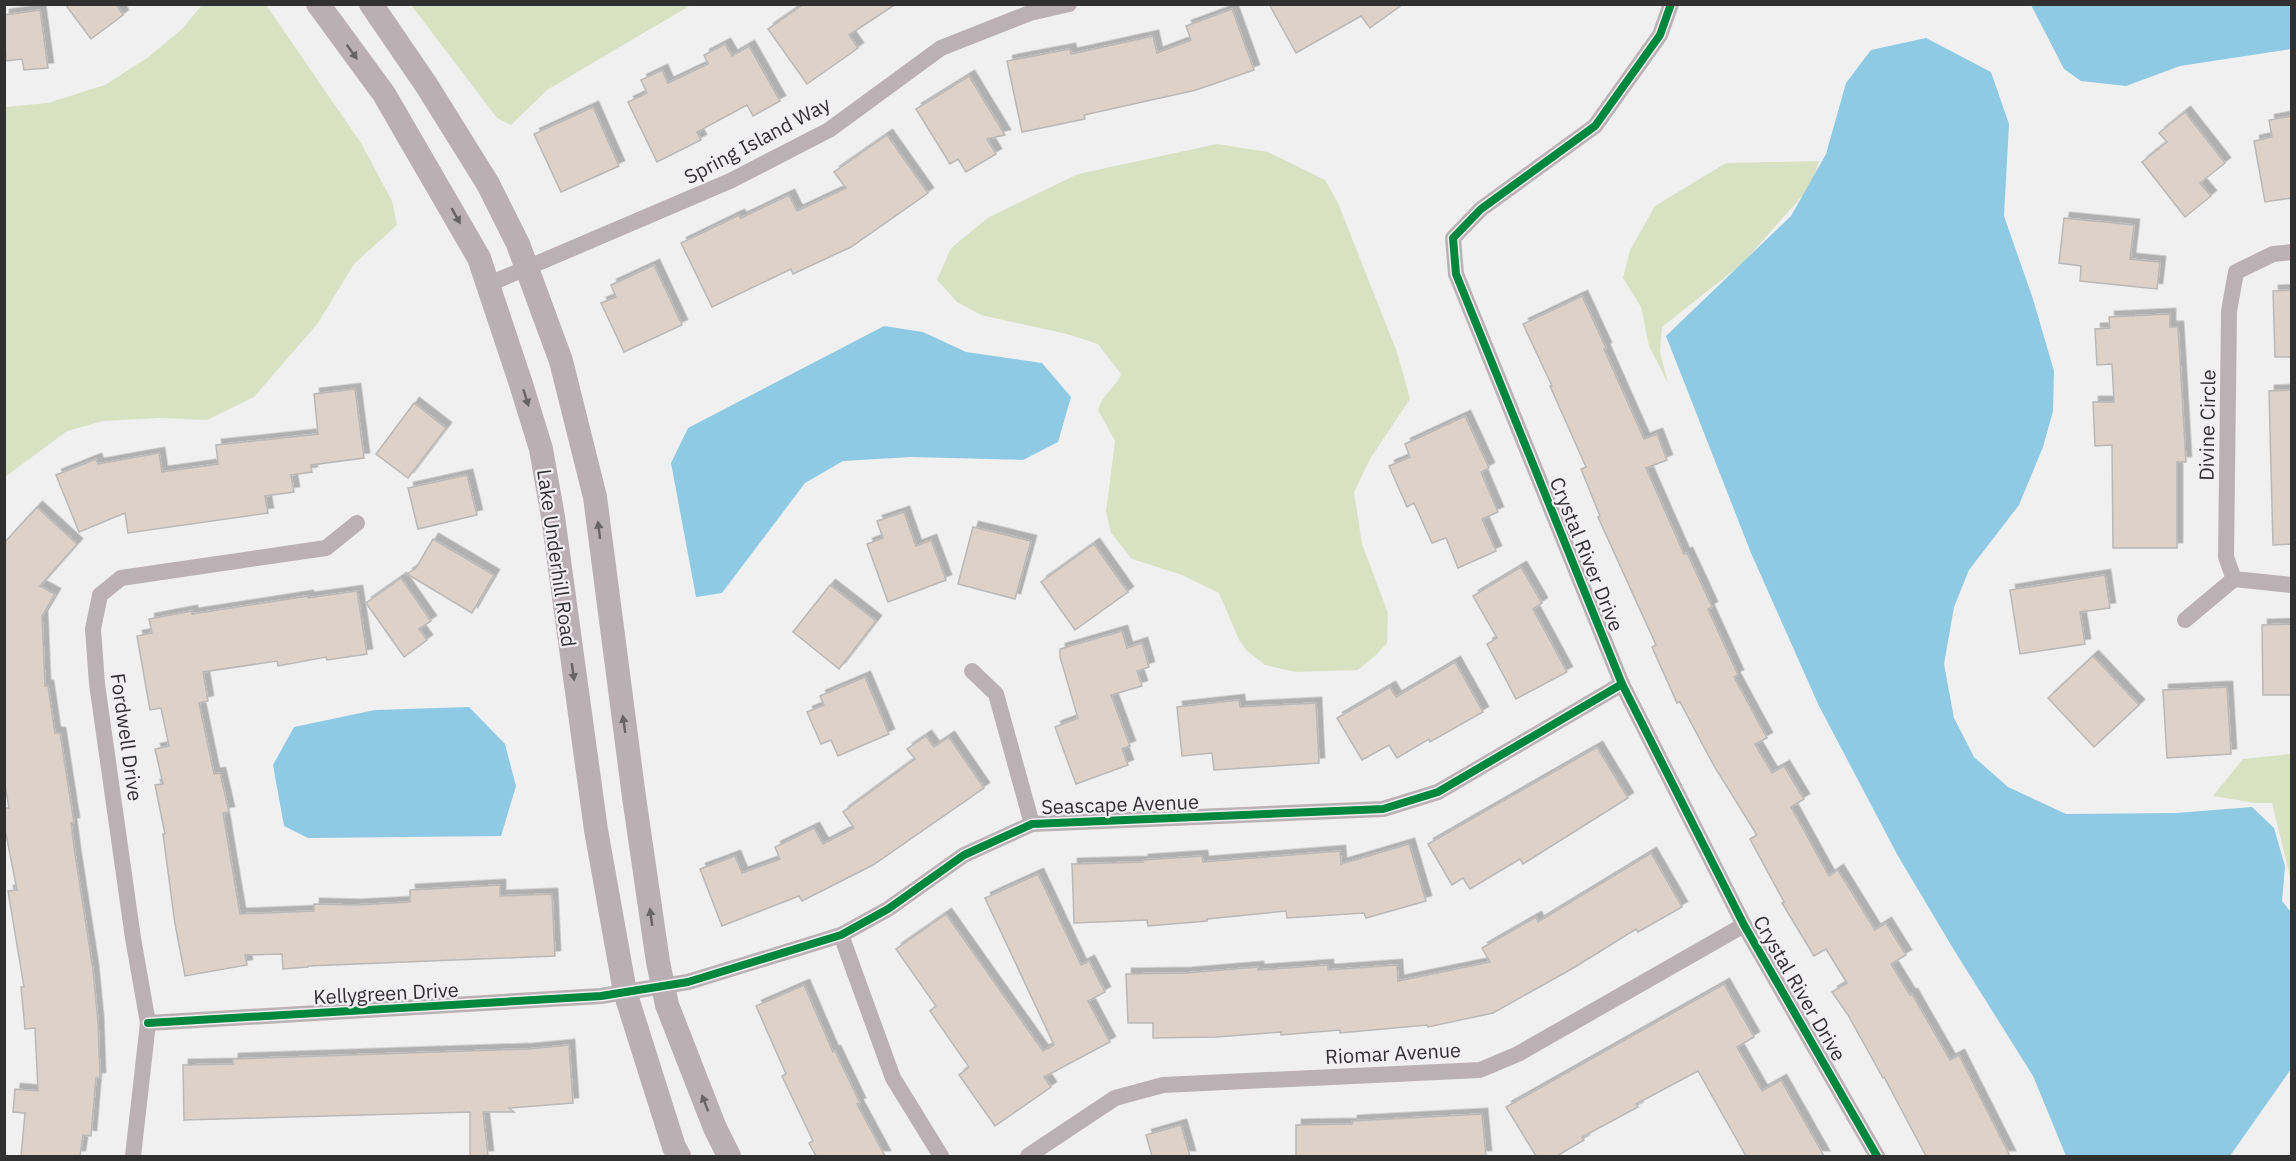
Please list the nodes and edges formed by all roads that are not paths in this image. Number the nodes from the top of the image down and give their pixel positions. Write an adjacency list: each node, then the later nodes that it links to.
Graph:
1 (318, 4): 7 (street, Lake Underhill Road, one-way to 7)
2 (371, 4): 6 (street)
3 (1069, 4): 6 (street, Spring Island Way)
4 (1671, 4): 13 (street, Crystal River Drive)
5 (2292, 252): 9 (street, Divine Circle)
6 (527, 268): 7 (street, Spring Island Way); 17 (street, one-way to 6)
7 (489, 284): 18 (street, Lake Underhill Road, one-way to 18)
8 (357, 523): 19 (street, Fordwell Drive)
9 (2234, 579): 10 (street); 11 (street)
10 (2292, 585)
11 (2185, 620)
12 (972, 671): 14 (street)
13 (1622, 684): 14 (street, Seascape Avenue); 15 (street, Crystal River Drive)
14 (1032, 824): 16 (street, Seascape Avenue)
15 (1744, 925): 24 (street, Riomar Avenue); 25 (street, Crystal River Drive)
16 (841, 935): 17 (street, Seascape Avenue); 23 (street)
17 (663, 986): 18 (street, Seascape Avenue); 22 (street, one-way to 17)
18 (625, 992): 19 (street, Kellygreen Drive); 21 (street, Lake Underhill Road)
19 (148, 1023): 20 (street, Fordwell Drive)
20 (134, 1156)
21 (679, 1156)
22 (729, 1156)
23 (941, 1156)
24 (1028, 1156)
25 (1877, 1156)

